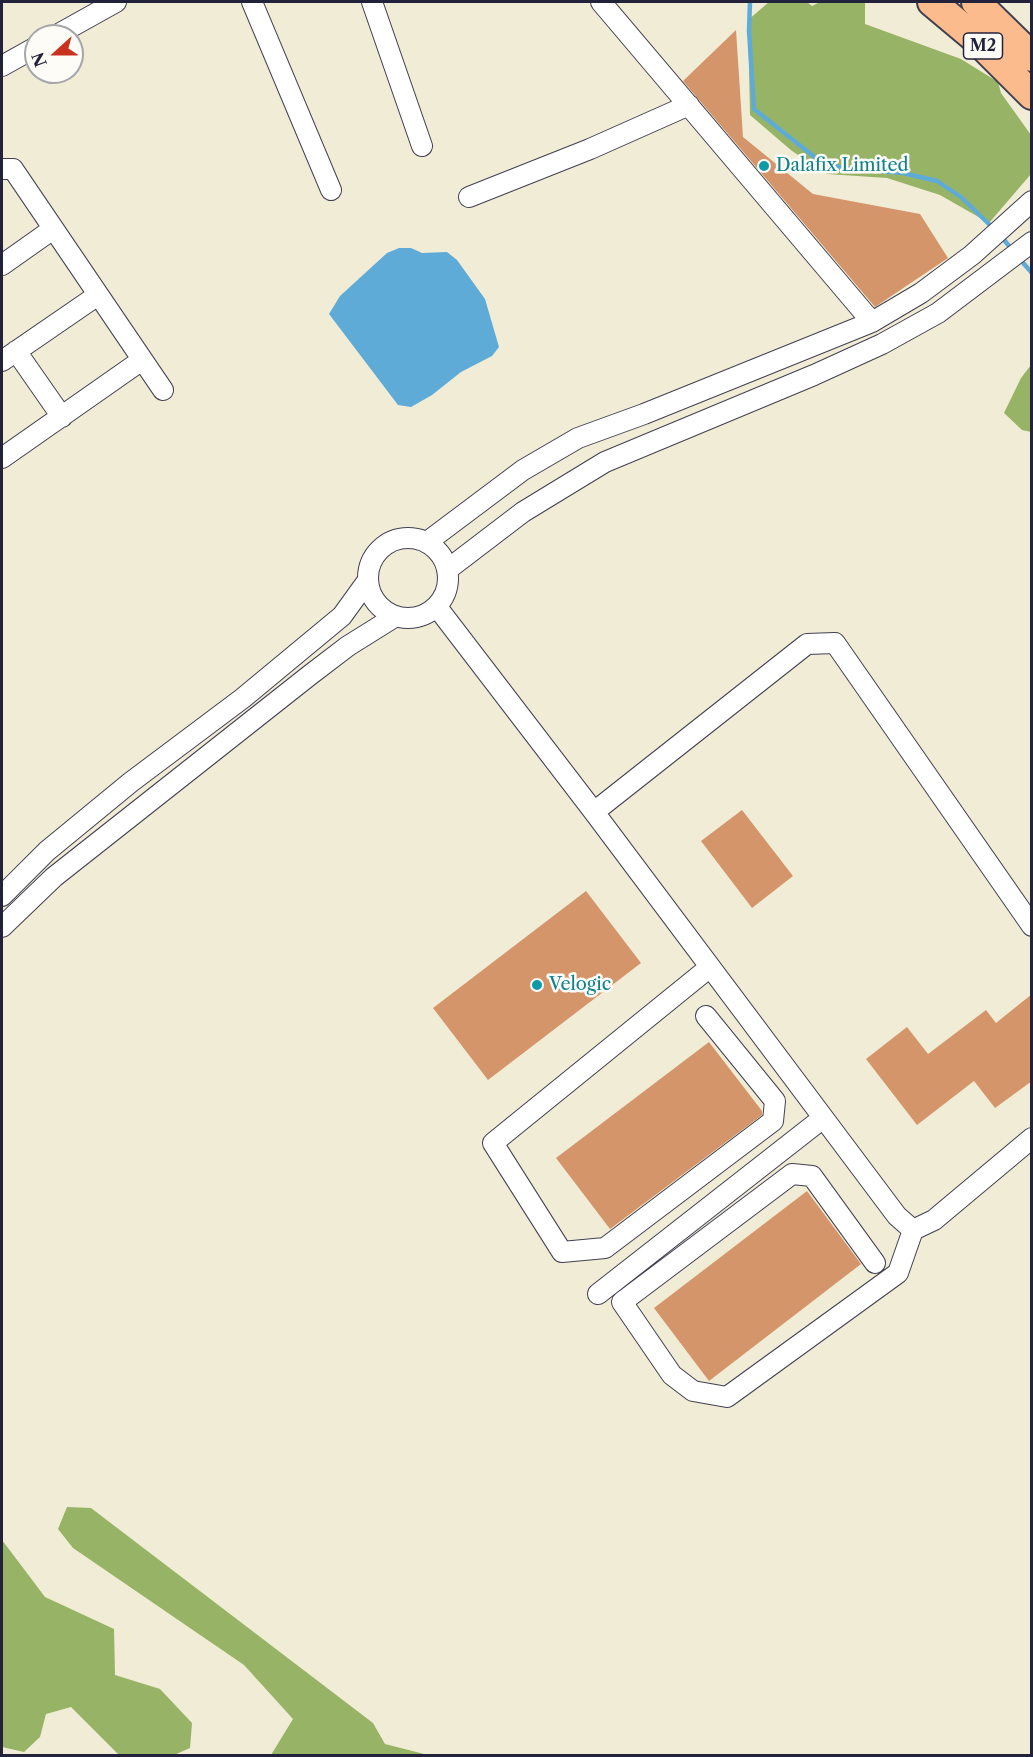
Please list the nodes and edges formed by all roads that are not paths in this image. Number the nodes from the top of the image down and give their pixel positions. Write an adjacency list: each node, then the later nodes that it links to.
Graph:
1 (116, 2): 7 (street)
2 (252, 2): 15 (street)
3 (372, 2): 13 (street)
4 (601, 2): 12 (street)
5 (932, 2): 11 (highway, M2)
6 (976, 2): 9 (highway, M2)
7 (77, 24)
8 (24, 54): 10 (street)
9 (1032, 57)
10 (2, 66)
11 (1032, 95)
12 (689, 105): 16 (street); 22 (street)
13 (422, 146)
14 (2, 169): 18 (street)
15 (331, 190)
16 (470, 197)
17 (1032, 201): 22 (street)
18 (53, 229): 20 (street); 21 (street)
19 (1032, 242): 29 (street)
20 (2, 266)
21 (98, 295): 23 (street); 24 (street)
22 (872, 322): 28 (street)
23 (9, 356): 26 (street)
24 (142, 360): 25 (street); 26 (street)
25 (163, 390)
26 (62, 417): 27 (street)
27 (2, 458)
28 (427, 542): 29 (street); 30 (street)
29 (447, 570): 31 (street)
30 (368, 580): 32 (street); 34 (street)
31 (437, 607): 32 (street); 33 (street)
32 (396, 616): 36 (street)
33 (594, 812): 35 (street); 37 (street)
34 (2, 896)
35 (1032, 926)
36 (2, 927)
37 (710, 967): 38 (street); 39 (street)
38 (706, 1016)
39 (823, 1118): 41 (street); 43 (street)
40 (1032, 1138): 41 (street)
41 (913, 1230): 42 (street)
42 (875, 1263)
43 (598, 1294)

